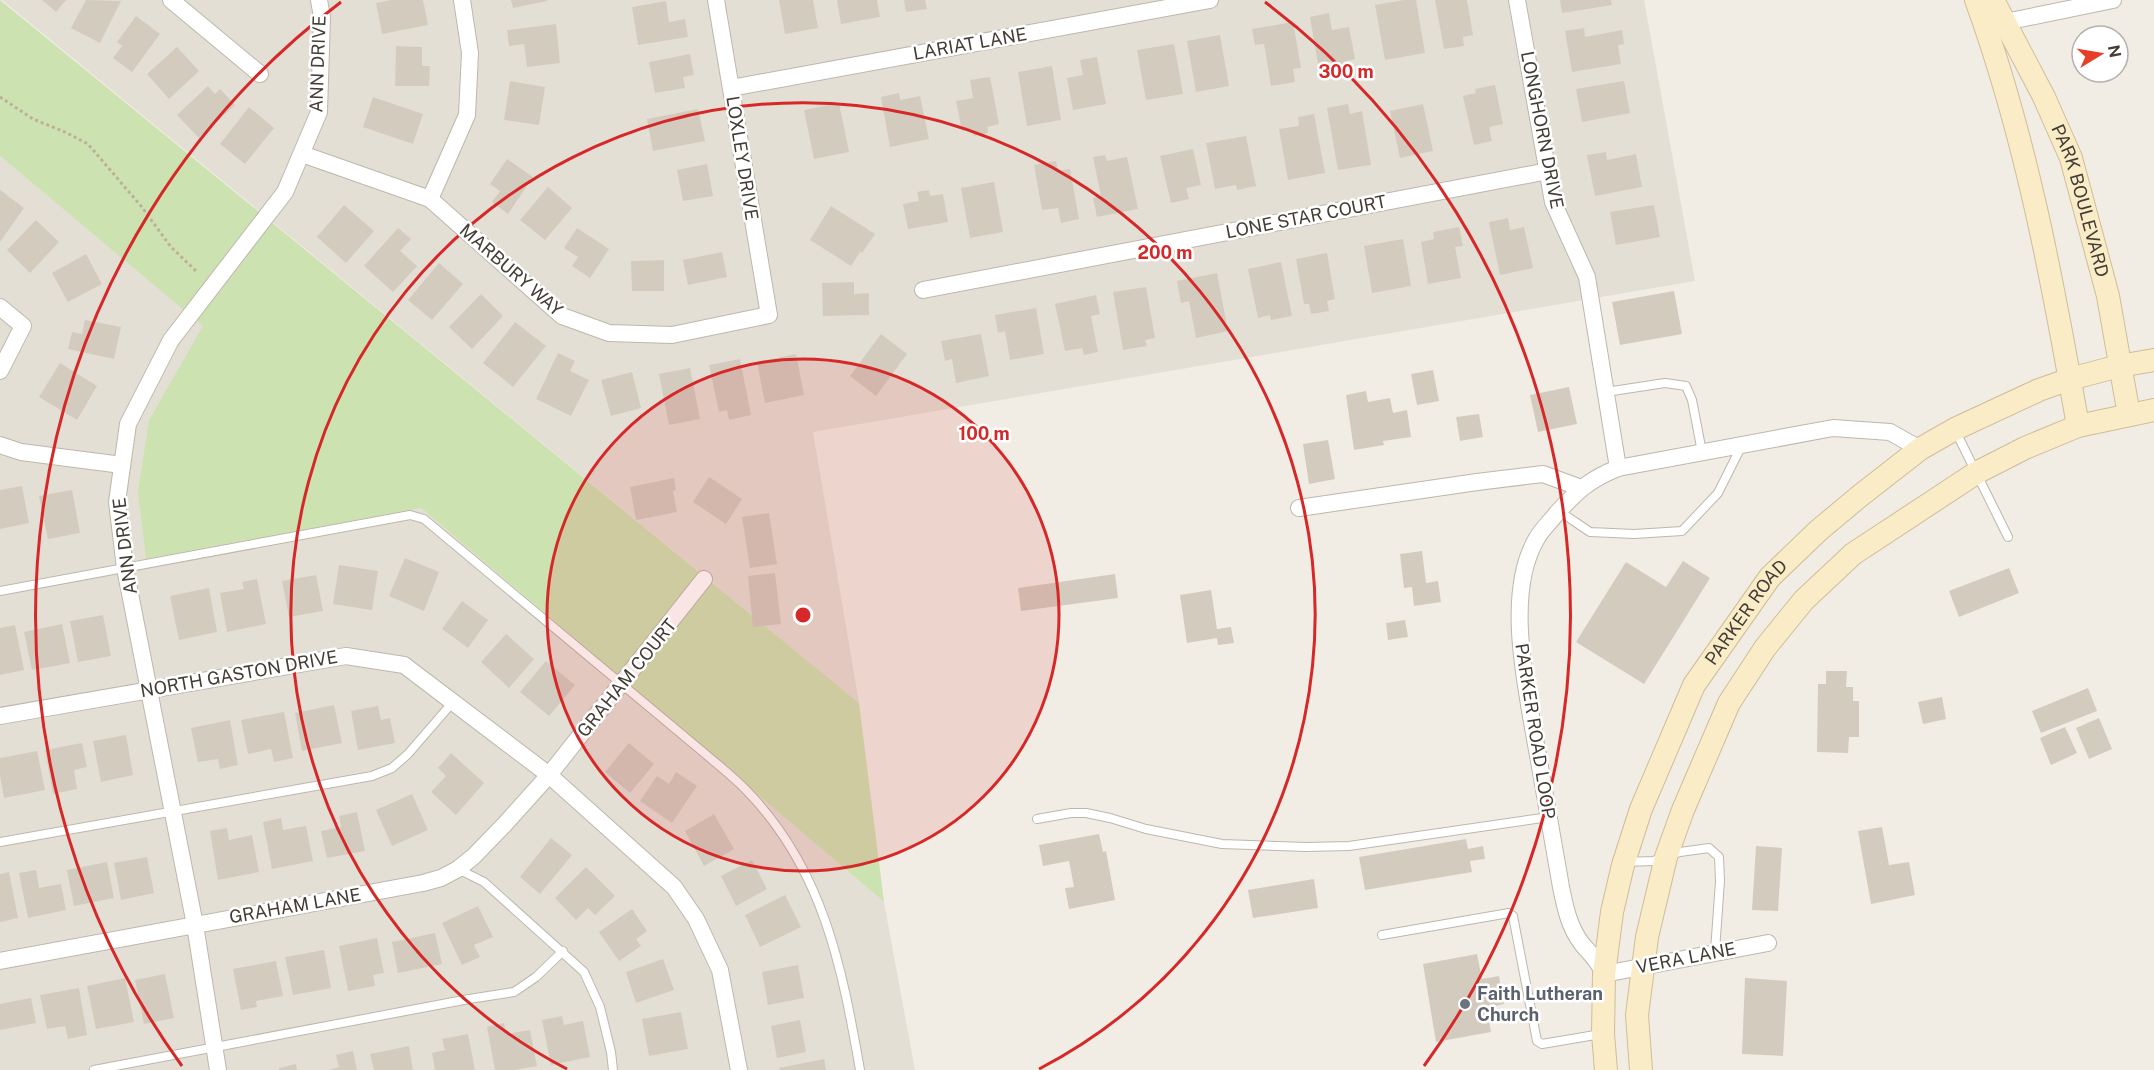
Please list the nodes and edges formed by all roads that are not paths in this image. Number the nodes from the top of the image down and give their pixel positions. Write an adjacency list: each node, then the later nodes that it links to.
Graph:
1 (171, 0): 12 (street)
2 (319, 0): 14 (street, ANN DRIVE)
3 (462, 0): 16 (street)
4 (716, 0): 13 (street, LOXLEY DRIVE)
5 (1210, 0): 13 (street, LARIAT LANE)
6 (1517, 0): 15 (street, LONGHORN DRIVE)
7 (1976, 0): 23 (main road)
8 (1993, 0): 11 (main road, PARK BOULEVARD)
9 (2113, 0): 10 (street)
10 (2083, 3): 11 (street)
11 (2005, 22): 21 (main road, PARK BOULEVARD)
12 (260, 74)
13 (731, 88): 19 (street, LOXLEY DRIVE)
14 (302, 154): 16 (street, MARBURY WAY); 33 (street, ANN DRIVE)
15 (1548, 171): 17 (street, LONE STAR COURT); 24 (street, LONGHORN DRIVE)
16 (430, 199): 19 (street, MARBURY WAY)
17 (923, 290)
18 (0, 307): 22 (street)
19 (769, 315)
20 (2154, 360): 21 (main road, PARKER ROAD)
21 (2119, 366): 23 (main road, PARKER ROAD); 26 (main road, PARK BOULEVARD)
22 (0, 371)
23 (2070, 379): 27 (main road); 28 (main road, PARKER ROAD)
24 (1606, 393): 32 (lane); 34 (street, LONGHORN DRIVE)
25 (2154, 410): 26 (main road, PARKER ROAD)
26 (2129, 415): 27 (main road, PARKER ROAD)
27 (2078, 426): 35 (main road, PARKER ROAD)
28 (1955, 429): 31 (main road, PARKER ROAD); 35 (lane)
29 (0, 445): 33 (street)
30 (1742, 445): 31 (street, PARKER ROAD LOOP); 32 (street, PARKER ROAD LOOP); 38 (lane)
31 (1920, 449): 53 (main road, PARKER ROAD)
32 (1702, 452): 34 (street, PARKER ROAD LOOP)
33 (122, 465): 40 (street, ANN DRIVE)
34 (1618, 468): 36 (street, PARKER ROAD LOOP)
35 (1976, 473): 39 (lane); 52 (main road, PARKER ROAD)
36 (1581, 488): 37 (street); 38 (street, PARKER ROAD LOOP)
37 (1299, 508)
38 (1559, 511): 49 (street, PARKER ROAD LOOP)
39 (2008, 537)
40 (125, 568): 42 (lane); 43 (lane); 44 (street, ANN DRIVE)
41 (704, 579): 43 (street, GRAHAM COURT)
42 (0, 591)
43 (622, 684): 47 (street, GRAHAM COURT); 69 (lane)
44 (148, 689): 45 (street, NORTH GASTON DRIVE); 46 (street, NORTH GASTON DRIVE); 48 (street, ANN DRIVE)
45 (453, 702): 47 (street, NORTH GASTON DRIVE); 48 (lane)
46 (0, 716)
47 (549, 776): 54 (street, GRAHAM LANE); 68 (street, NORTH GASTON DRIVE)
48 (171, 810): 51 (lane); 55 (street, ANN DRIVE)
49 (1549, 817): 50 (lane); 62 (street, PARKER ROAD LOOP)
50 (1037, 819)
51 (0, 842)
52 (1666, 857): 53 (lane); 59 (lane); 61 (main road, PARKER ROAD)
53 (1624, 862): 62 (main road, PARKER ROAD)
54 (458, 869): 55 (street, GRAHAM LANE); 58 (lane)
55 (195, 924): 60 (street, GRAHAM LANE); 64 (street, ANN DRIVE)
56 (1382, 935): 63 (lane)
57 (1768, 943): 59 (street, VERA LANE)
58 (563, 951): 64 (lane); 67 (lane)
59 (1715, 951): 61 (street, VERA LANE)
60 (0, 961)
61 (1644, 966): 62 (street, VERA LANE); 71 (main road, PARKER ROAD)
62 (1604, 974): 63 (main road, PARKER ROAD)
63 (1603, 1034): 70 (main road, PARKER ROAD)
64 (214, 1047): 65 (lane); 66 (street, ANN DRIVE)
65 (94, 1070)
66 (218, 1070)
67 (613, 1070)
68 (740, 1070)
69 (860, 1070)
70 (1606, 1070)
71 (1641, 1070)

